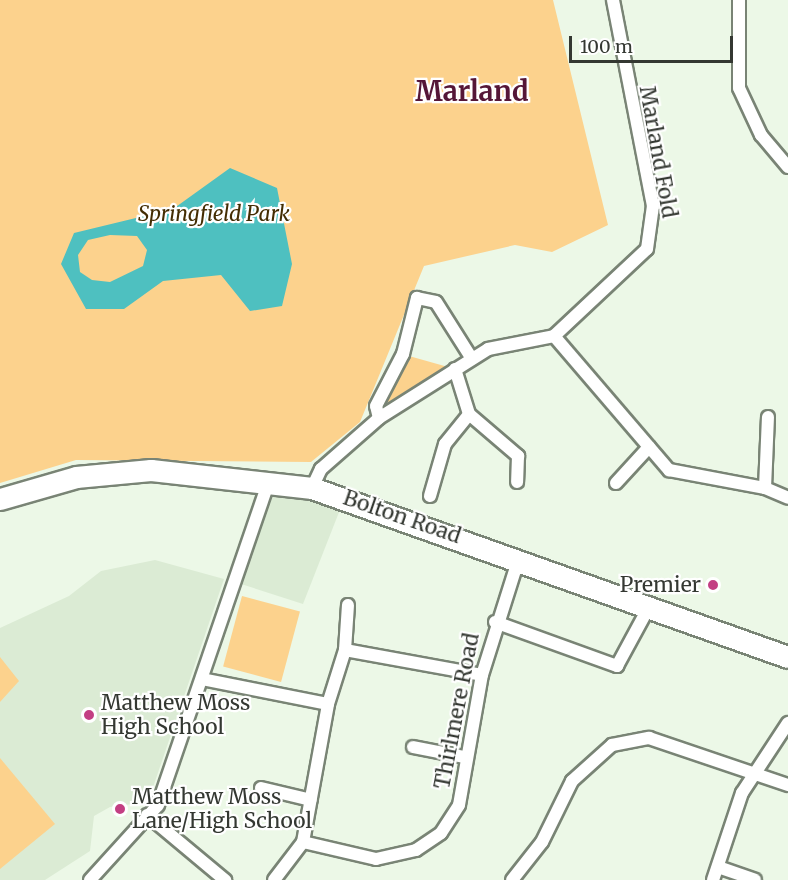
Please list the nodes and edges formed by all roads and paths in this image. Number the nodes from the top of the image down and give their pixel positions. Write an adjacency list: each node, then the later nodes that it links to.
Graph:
1 (613, 0): 4 (street, Marland Fold)
2 (739, 0): 3 (street)
3 (788, 166)
4 (554, 336): 5 (street); 10 (street)
5 (472, 359): 6 (street); 9 (street)
6 (455, 369): 7 (street); 9 (street)
7 (469, 414): 11 (street); 16 (street)
8 (768, 417): 15 (street)
9 (379, 418): 14 (street)
10 (649, 447): 13 (street); 15 (street)
11 (521, 475)
12 (269, 482): 14 (highway, Bolton Road); 18 (highway, Bolton Road); 26 (street)
13 (616, 483)
14 (312, 488): 19 (highway, Bolton Road)
15 (765, 488): 17 (street)
16 (430, 496)
17 (788, 498)
18 (0, 499)
19 (519, 558): 21 (highway, Bolton Road); 22 (street, Thirlmere Road)
20 (348, 605): 23 (street)
21 (650, 605): 22 (street); 24 (highway, Bolton Road)
22 (495, 622): 25 (street, Thirlmere Road)
23 (345, 650): 25 (street); 27 (street)
24 (788, 657)
25 (482, 675): 30 (street, Thirlmere Road)
26 (202, 680): 27 (street); 35 (street)
27 (328, 704): 34 (street)
28 (788, 723): 31 (street)
29 (413, 747): 30 (street)
30 (464, 757): 36 (street, Thirlmere Road)
31 (753, 774): 32 (street); 37 (street); 38 (street)
32 (788, 785)
33 (261, 788): 34 (street)
34 (311, 800): 36 (street)
35 (147, 815): 39 (street); 40 (street)
36 (303, 842): 41 (street)
37 (718, 867): 42 (street); 43 (street)
38 (521, 878)
39 (90, 880)
40 (225, 880)
41 (274, 880)
42 (713, 880)
43 (755, 880)

